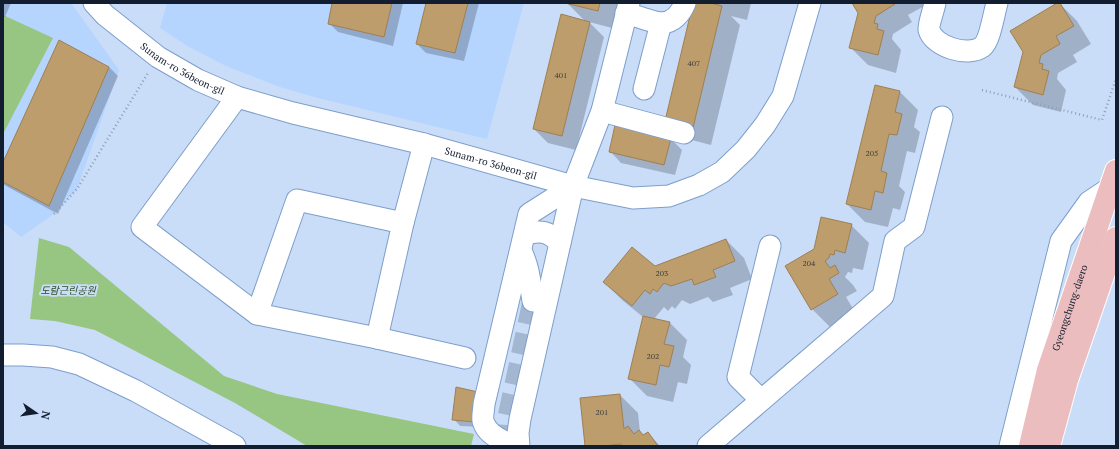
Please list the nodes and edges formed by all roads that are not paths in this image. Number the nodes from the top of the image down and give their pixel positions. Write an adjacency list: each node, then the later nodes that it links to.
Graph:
1 (94, 3): 9 (street, Sunam-ro 36beon-gil)
2 (685, 3): 7 (street)
3 (810, 3): 15 (street, Sunam-ro 36beon-gil)
4 (935, 3): 5 (street)
5 (997, 3)
6 (627, 8): 7 (street); 10 (street)
7 (661, 23): 8 (street)
8 (644, 89)
9 (237, 97): 13 (street, Sunam-ro 36beon-gil); 22 (street)
10 (602, 111): 12 (street); 15 (street)
11 (942, 117): 26 (street)
12 (684, 133)
13 (424, 144): 15 (street, Sunam-ro 36beon-gil); 16 (street)
14 (1113, 179): 31 (street); 32 (main road, Gyeongchung-daero)
15 (573, 186): 18 (street); 19 (street)
16 (403, 224): 22 (street); 23 (street)
17 (1116, 238): 33 (main road, Gyeongchung-daero)
18 (523, 243): 19 (street); 21 (street); 28 (street)
19 (560, 243): 21 (street)
20 (770, 246): 26 (street)
21 (556, 265): 29 (street)
22 (257, 314): 23 (street)
23 (377, 338): 25 (street)
24 (3, 355): 27 (street)
25 (466, 358)
26 (760, 400): 30 (street)
27 (235, 446)
28 (512, 446)
29 (519, 446)
30 (708, 446)
31 (1010, 446)
32 (1030, 446)
33 (1049, 446)

